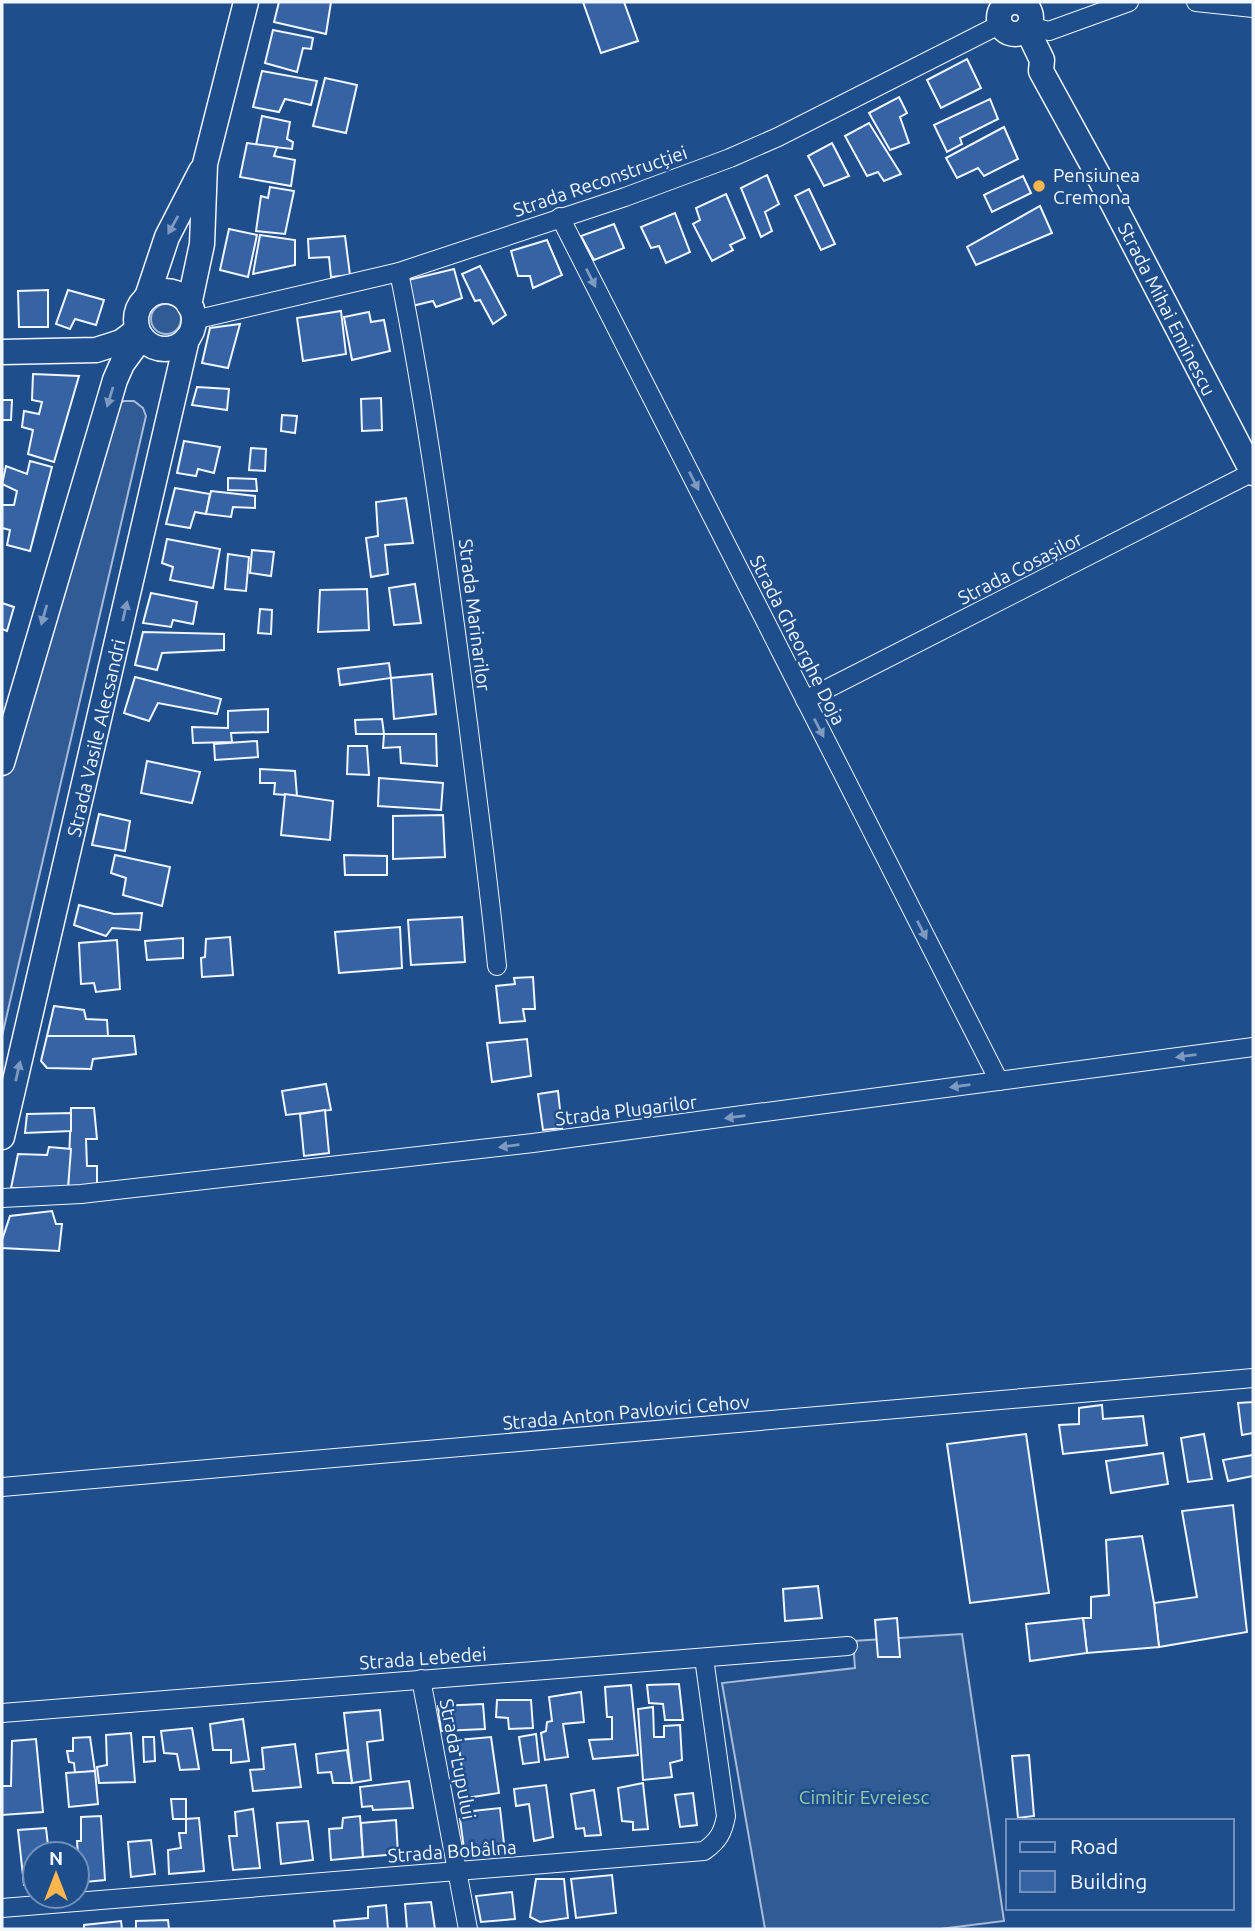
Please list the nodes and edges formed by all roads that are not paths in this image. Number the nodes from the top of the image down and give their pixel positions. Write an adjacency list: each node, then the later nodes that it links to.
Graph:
1 (246, 2): 6 (street, Strada Vasile Alecsandri)
2 (1129, 2): 5 (street)
3 (1196, 2): 4 (street)
4 (1253, 8)
5 (1012, 16): 7 (street, Strada Reconstrucției); 13 (street, Strada Mihai Eminescu)
6 (205, 164): 9 (street, Strada Vasile Alecsandri, one-way to 9); 10 (street, Strada Vasile Alecsandri)
7 (561, 217): 8 (street, Strada Reconstrucției); 14 (street, Strada Gheorghe Doja, one-way to 14)
8 (399, 272): 10 (street, Strada Reconstrucției); 16 (street, Strada Marinarilor)
9 (147, 298): 10 (street); 11 (street)
10 (190, 321): 11 (street); 19 (street, Strada Vasile Alecsandri, one-way to 10)
11 (139, 334): 12 (street); 15 (street, one-way to 15)
12 (2, 352)
13 (1253, 473): 14 (street, Strada Cosașilor)
14 (805, 700): 18 (street, Strada Gheorghe Doja, one-way to 18)
15 (2, 764)
16 (497, 966)
17 (1253, 1047): 18 (street, Strada Plugarilor, one-way to 18)
18 (999, 1081): 20 (street, Strada Plugarilor, one-way to 20)
19 (2, 1137)
20 (2, 1198)
21 (1253, 1378): 22 (street, Strada Anton Pavlovici Cehov)
22 (2, 1487)
23 (848, 1646): 24 (street, Strada Lebedei)
24 (704, 1658): 25 (street, Strada Lebedei); 27 (street, Strada Bobâlna)
25 (421, 1679): 26 (street, Strada Lebedei); 27 (street, Strada Lupului)
26 (2, 1713)
27 (458, 1872): 28 (street, Strada Bobâlna); 29 (street, Strada Lupului)
28 (2, 1908)
29 (468, 1929)

